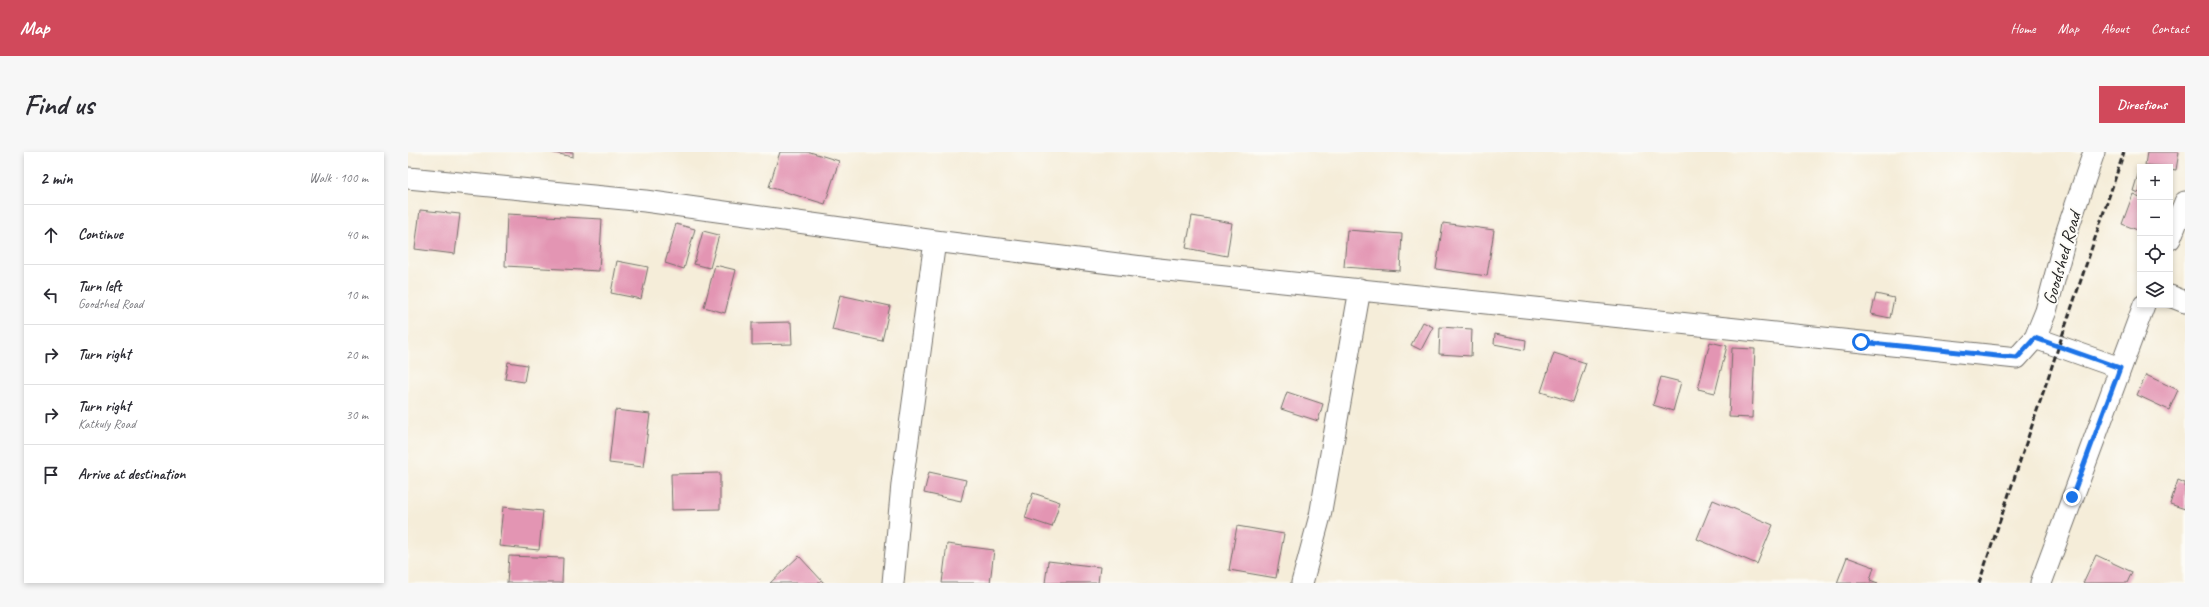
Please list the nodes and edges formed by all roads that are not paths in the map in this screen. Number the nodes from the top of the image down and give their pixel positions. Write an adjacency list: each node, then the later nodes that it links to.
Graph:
1 (2094, 152): 10 (street, Goodshed Road)
2 (408, 178): 5 (street)
3 (2185, 202): 4 (street)
4 (2171, 236)
5 (935, 241): 6 (street); 12 (street)
6 (1360, 289): 10 (street, Goodshed Road); 13 (street)
7 (2173, 297): 8 (street)
8 (2185, 302)
9 (2143, 308): 11 (street)
10 (2035, 338): 11 (street)
11 (2120, 368): 14 (street)
12 (893, 583)
13 (1302, 583)
14 (2041, 583)

